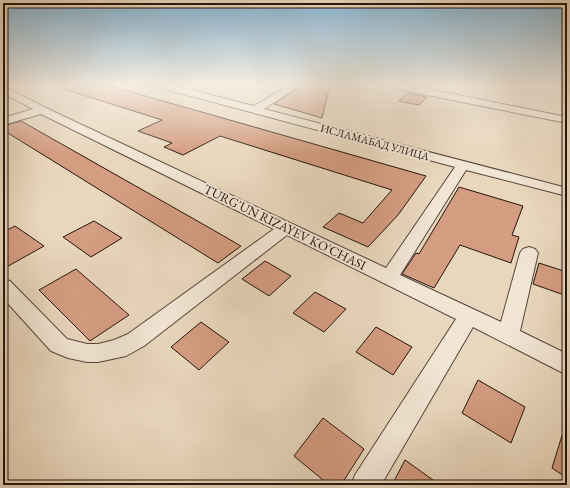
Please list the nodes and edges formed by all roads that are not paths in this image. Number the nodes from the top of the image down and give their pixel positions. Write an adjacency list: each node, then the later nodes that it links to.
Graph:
1 (38, 108): 5 (street, TURG'UN RIZAYEV KO'CHASI)
2 (247, 108): 6 (street, ИСЛАМАБАД УЛИЦА)
3 (259, 108): 6 (street)
4 (506, 108): 7 (street)
5 (42, 110): 8 (street); 11 (street, TURG'UN RIZAYEV KO'CHASI)
6 (255, 110): 9 (street, ИСЛАМАБАД УЛИЦА)
7 (567, 120)
8 (3, 122)
9 (462, 166): 10 (street, ИСЛАМАБАД УЛИЦА); 13 (street)
10 (567, 192)
11 (286, 228): 13 (street, TURG'UN RIZAYEV KO'CHASI); 14 (street)
12 (529, 253): 16 (street)
13 (389, 277): 15 (street, TURG'UN RIZAYEV KO'CHASI)
14 (3, 286)
15 (469, 316): 16 (street, TURG'UN RIZAYEV KO'CHASI); 18 (street)
16 (508, 335): 17 (street, TURG'UN RIZAYEV KO'CHASI)
17 (567, 365)
18 (365, 485)

